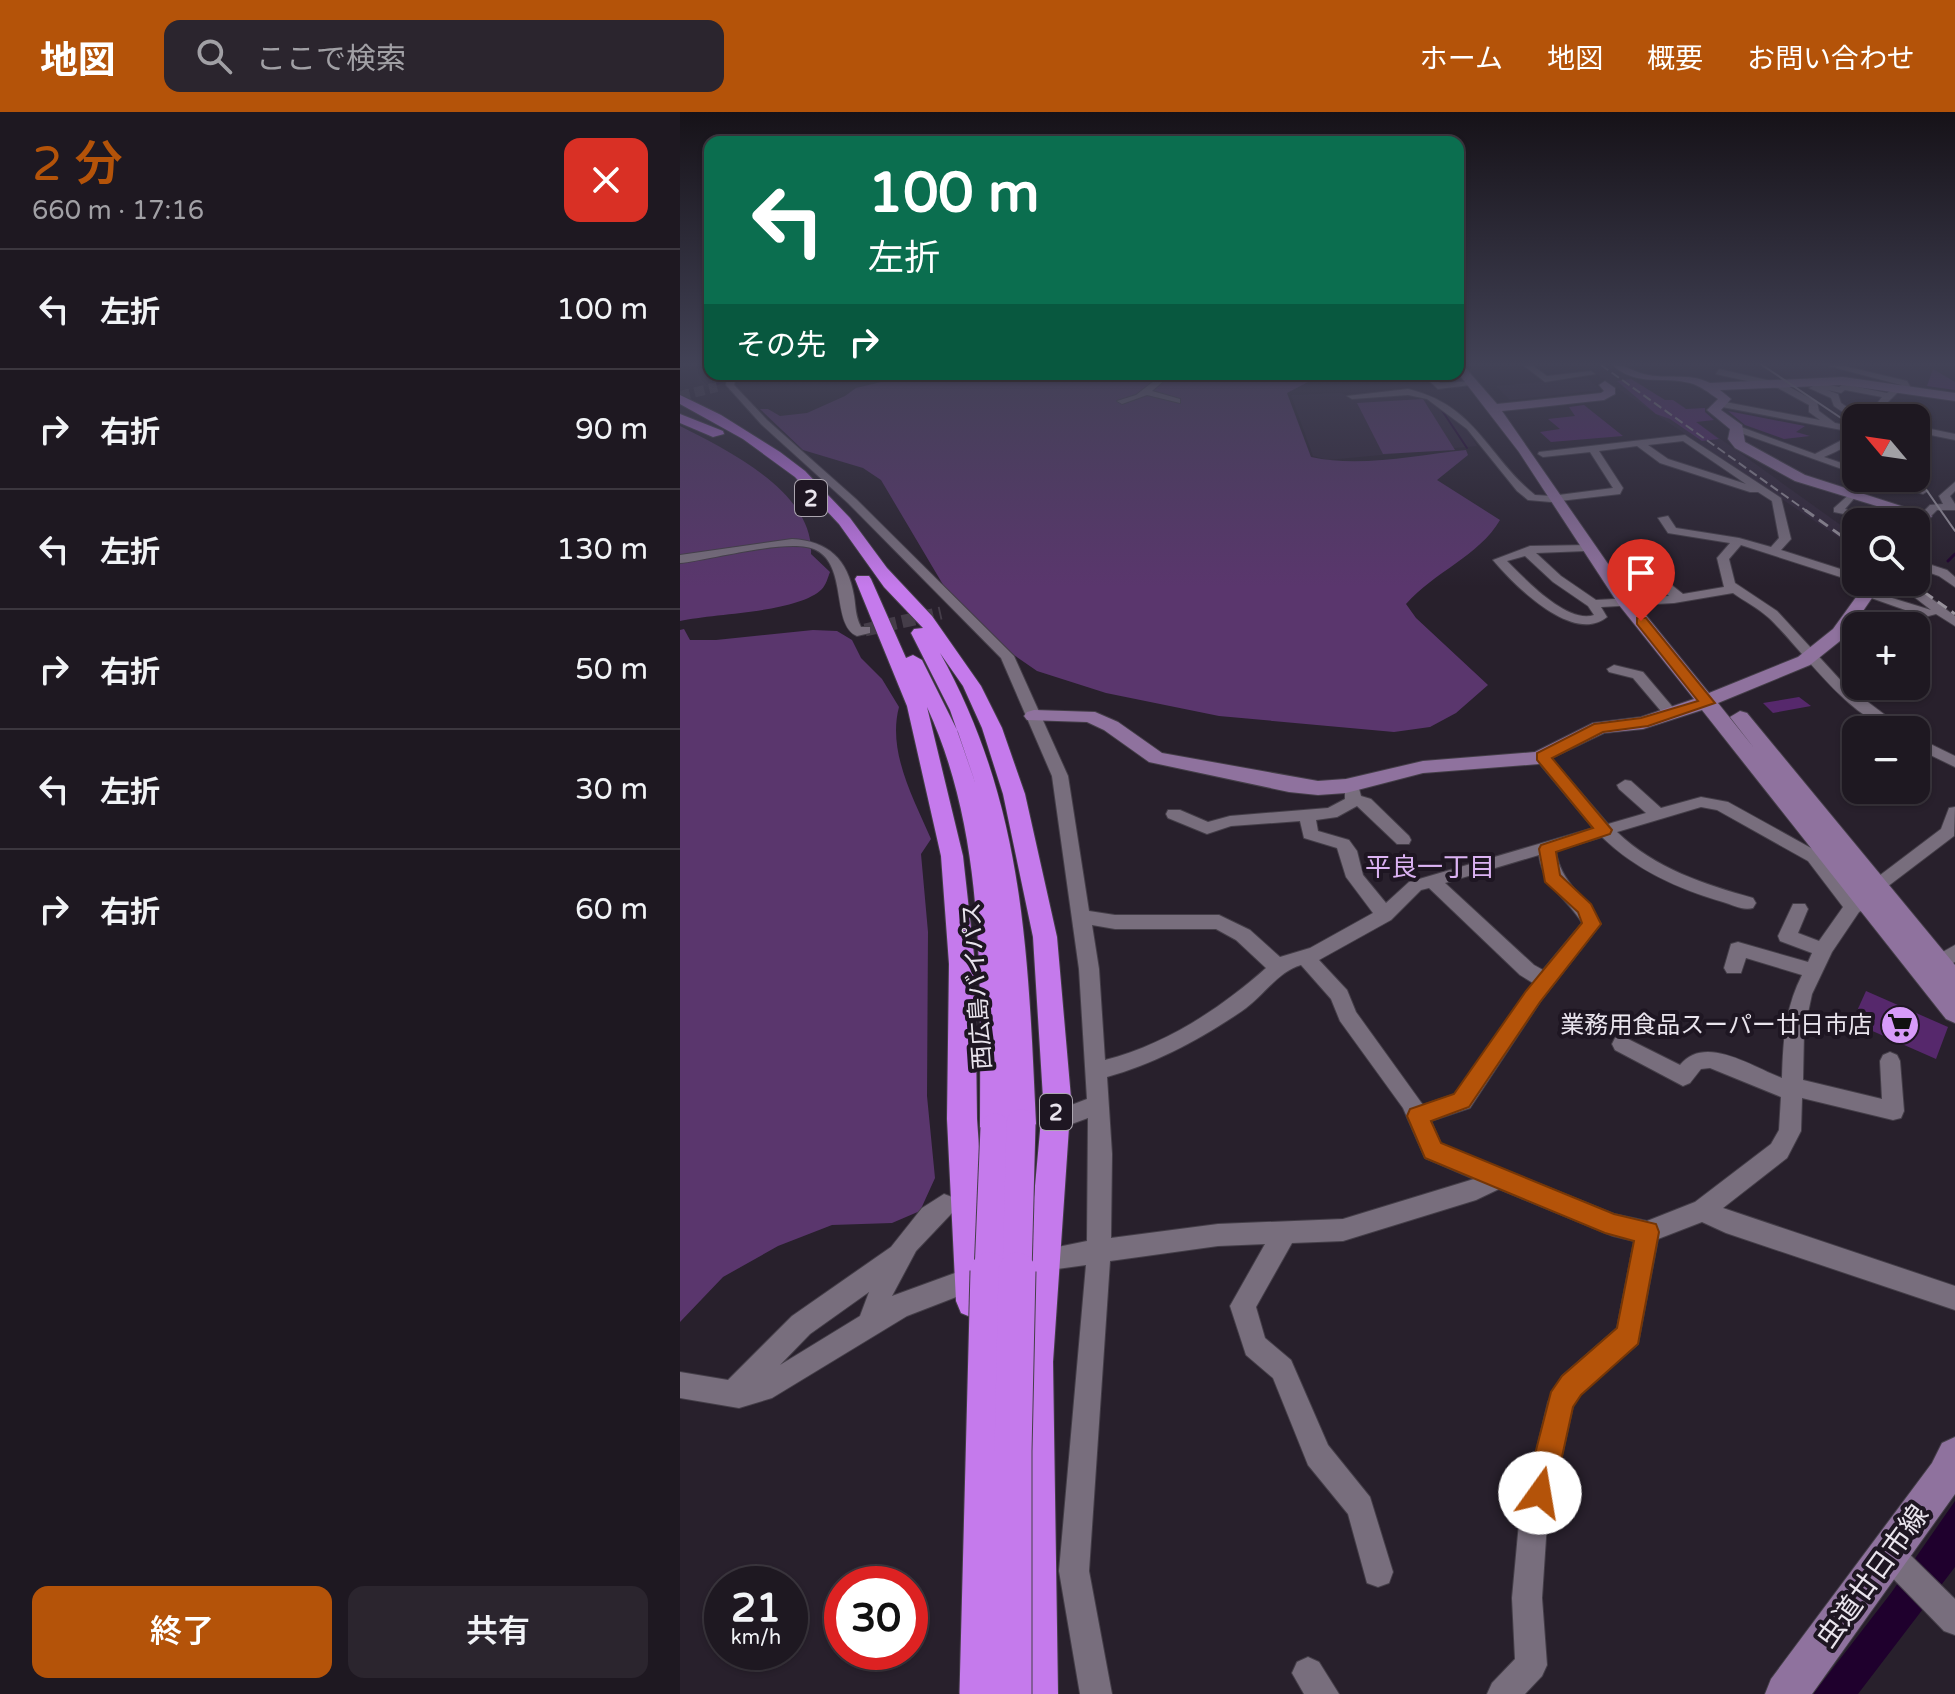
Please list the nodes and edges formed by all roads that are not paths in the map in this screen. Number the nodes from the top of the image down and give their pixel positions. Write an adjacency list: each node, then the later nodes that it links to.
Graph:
1 (725, 439): 18 (highway, 2)
2 (736, 439): 18 (highway, 西広島バイパス / 2)
3 (756, 439): 42 (highway, 西広島バイパス / 2)
4 (783, 439): 58 (street)
5 (1480, 439): 26 (street)
6 (1520, 439): 26 (street)
7 (1529, 439): 17 (street)
8 (1677, 439): 12 (street)
9 (1686, 439): 24 (street)
10 (1736, 439): 22 (street)
11 (1764, 439): 19 (street)
12 (1639, 443): 16 (street); 24 (street)
13 (1930, 443): 15 (street)
14 (1842, 444): 19 (street)
15 (1955, 447)
16 (1593, 449): 17 (street); 26 (street)
17 (1543, 454): 26 (street)
18 (763, 456): 42 (highway, 西広島バイパス / 2)
19 (1815, 458): 20 (street)
20 (1832, 464): 21 (street); 22 (street)
21 (1842, 467)
22 (1806, 480): 25 (street)
23 (1955, 485): 28 (street)
24 (1771, 495): 37 (street)
25 (1852, 495): 27 (street); 31 (street)
26 (1563, 498): 35 (street); 49 (street)
27 (1887, 505): 29 (street); 30 (street)
28 (1953, 507): 32 (street)
29 (1884, 508)
30 (1908, 508)
31 (1842, 511)
32 (1930, 511)
33 (1664, 518): 34 (street)
34 (1739, 541): 37 (street); 44 (street)
35 (1585, 547): 36 (street); 49 (street)
36 (1527, 551): 50 (street); 50 (street)
37 (1774, 551): 41 (street)
38 (1651, 555): 48 (street)
39 (680, 559): 53 (street)
40 (1930, 569): 43 (street)
41 (1842, 575)
42 (873, 576): 94 (highway, 西広島バイパス / 2); 112 (highway, 2); 115 (highway, 2)
43 (1955, 583)
44 (1734, 589): 48 (street); 54 (street)
45 (1861, 596): 54 (street)
46 (1893, 596): 51 (street)
47 (1920, 596): 52 (street)
48 (1680, 598): 49 (street)
49 (1634, 601): 50 (street); 56 (street)
50 (1593, 604)
51 (1926, 612)
52 (1955, 622)
53 (865, 630)
54 (1811, 657): 56 (street); 59 (street)
55 (1614, 669): 57 (street)
56 (1716, 699): 57 (street); 73 (street)
57 (1671, 714): 61 (street)
58 (1034, 716): 64 (street); 77 (street)
59 (1878, 716)
60 (1930, 749): 62 (street)
61 (1543, 757): 64 (street); 69 (street)
62 (1955, 762)
63 (1625, 785): 67 (street)
64 (1352, 792): 68 (street); 70 (street)
65 (1955, 812): 73 (street)
66 (1174, 814): 68 (street)
67 (1658, 814): 69 (street); 73 (street)
68 (1307, 816): 76 (street)
69 (1604, 830): 71 (street); 74 (street)
70 (1403, 835)
71 (1547, 849): 72 (street); 84 (street)
72 (1432, 881): 76 (street); 84 (street)
73 (1865, 898): 78 (street); 81 (street); 86 (street)
74 (1747, 903)
75 (1799, 909): 78 (street)
76 (1385, 915): 80 (street)
77 (1080, 916): 82 (street); 89 (street)
78 (1823, 950): 83 (street)
79 (1736, 952): 83 (street)
80 (1305, 957): 82 (street); 93 (street)
81 (1947, 958): 85 (street)
82 (1278, 967): 89 (street)
83 (1813, 971): 90 (street)
84 (1546, 981): 93 (street)
85 (1955, 983)
86 (1955, 1012)
87 (1622, 1044): 90 (street)
88 (1890, 1061): 90 (street)
89 (1096, 1071): 91 (street)
90 (1792, 1089): 97 (street)
91 (1098, 1104): 92 (street); 100 (street)
92 (1069, 1116)
93 (1418, 1116): 95 (street)
94 (1008, 1126): 113 (highway, 西広島バイパス / 2, bridge); 114 (highway, 西広島バイパス / 2, bridge)
95 (1499, 1178): 98 (street); 99 (street)
96 (944, 1205): 101 (street)
97 (1703, 1210): 99 (street); 104 (street)
98 (1285, 1232): 100 (street); 110 (street)
99 (1647, 1232): 117 (street)
100 (1099, 1250): 102 (street); 116 (street)
101 (901, 1254): 105 (street); 107 (street)
102 (1057, 1257)
103 (955, 1285): 105 (street)
104 (1955, 1298)
105 (870, 1324): 107 (street)
106 (680, 1385): 107 (street)
107 (733, 1394)
108 (1955, 1456): 109 (street, 虫道廿日市線)
109 (1895, 1562): 111 (street); 118 (street, 虫道廿日市線)
110 (1378, 1572)
111 (1954, 1619)
112 (961, 1694)
113 (978, 1694)
114 (1013, 1694)
115 (1037, 1694)
116 (1096, 1694)
117 (1503, 1694)
118 (1786, 1694)

